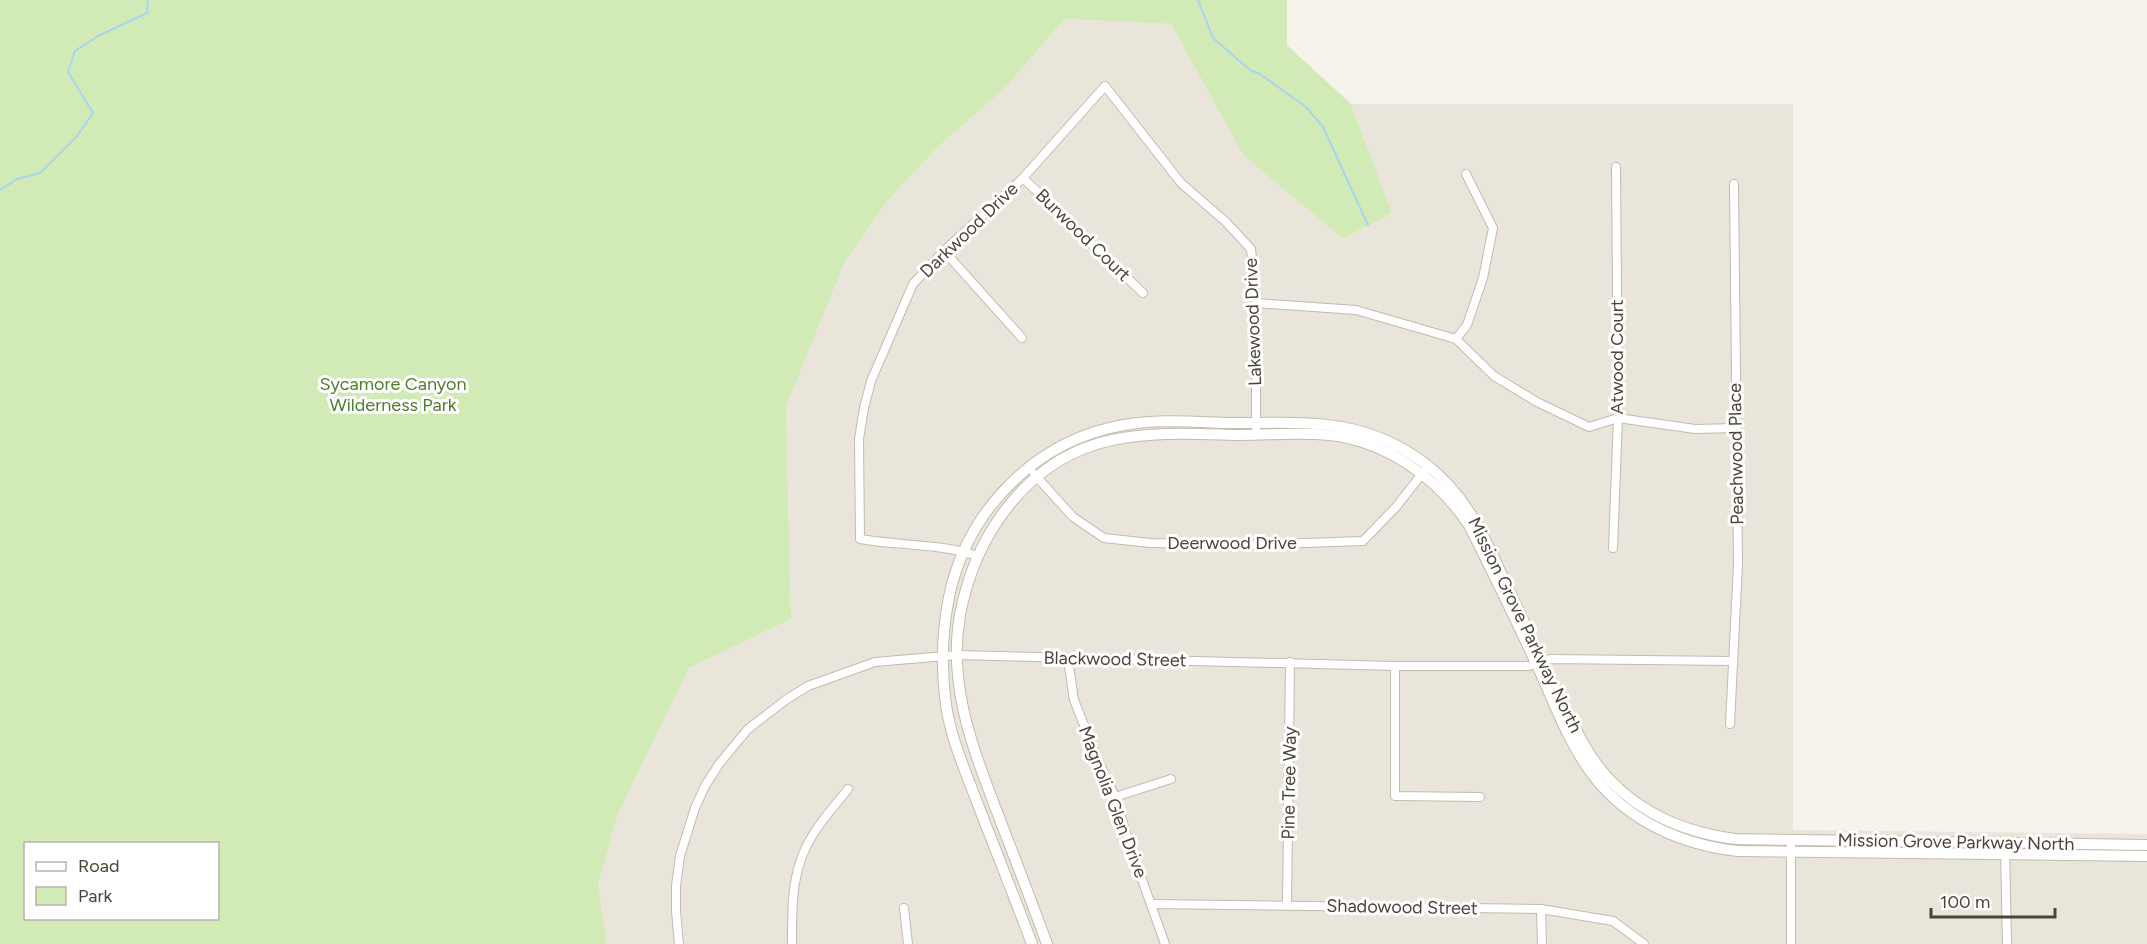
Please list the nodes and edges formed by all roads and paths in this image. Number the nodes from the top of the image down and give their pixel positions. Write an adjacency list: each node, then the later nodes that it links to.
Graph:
1 (1105, 86): 4 (street, Darkwood Drive); 8 (street, Lakewood Drive)
2 (1616, 167): 11 (street, Atwood Court)
3 (1466, 174): 10 (street)
4 (1023, 178): 6 (street, Darkwood Drive); 7 (street, Burwood Court)
5 (1734, 184): 13 (street, Peachwood Place)
6 (944, 251): 9 (street); 18 (street, Darkwood Drive)
7 (1143, 293)
8 (1256, 303): 10 (street); 12 (street, Lakewood Drive)
9 (1022, 338)
10 (1456, 339): 11 (street)
11 (1618, 418): 13 (street); 17 (street, Atwood Court)
12 (1255, 423): 14 (street, Lakewood Drive); 15 (street, Mission Grove Parkway North); 16 (street, Mission Grove Parkway North)
13 (1736, 428): 23 (street, Peachwood Place)
14 (1256, 435): 15 (street, Mission Grove Parkway North); 16 (street, Mission Grove Parkway North)
15 (1425, 470): 16 (street, Deerwood Drive); 25 (street, Mission Grove Parkway North)
16 (1033, 473): 18 (street, Mission Grove Parkway North); 19 (street, Mission Grove Parkway North)
17 (1613, 548)
18 (965, 552): 19 (street); 21 (street, Mission Grove Parkway North)
19 (976, 556): 20 (street, Mission Grove Parkway North)
20 (957, 655): 21 (street, Blackwood Street); 22 (street, Blackwood Street); 44 (street, Mission Grove Parkway North)
21 (943, 656): 40 (street, Blackwood Street); 43 (street, Mission Grove Parkway North)
22 (1068, 659): 24 (street, Blackwood Street); 30 (street, Magnolia Glen Drive)
23 (1733, 661): 25 (street, Blackwood Street); 27 (street, Peachwood Place)
24 (1290, 662): 26 (street, Blackwood Street); 37 (street, Pine Tree Way)
25 (1540, 662): 26 (street, Blackwood Street); 33 (street, Mission Grove Parkway North)
26 (1395, 666): 31 (street)
27 (1730, 724)
28 (1172, 779): 30 (street)
29 (848, 789): 41 (street)
30 (1115, 797): 36 (street, Magnolia Glen Drive)
31 (1480, 797)
32 (2147, 845): 34 (street, Mission Grove Parkway North)
33 (1791, 846): 34 (street, Mission Grove Parkway North); 48 (street)
34 (2005, 848): 35 (street, Mission Grove Parkway North); 49 (street)
35 (2147, 856)
36 (1152, 904): 37 (street, Shadowood Street); 45 (street, Magnolia Glen Drive)
37 (1287, 905): 39 (street, Shadowood Street)
38 (904, 908): 42 (street)
39 (1541, 909): 46 (street); 47 (street, Shadowood Street)
40 (679, 944)
41 (792, 944)
42 (908, 944)
43 (1032, 944)
44 (1047, 944)
45 (1165, 944)
46 (1542, 944)
47 (1644, 944)
48 (1791, 944)
49 (2007, 944)

